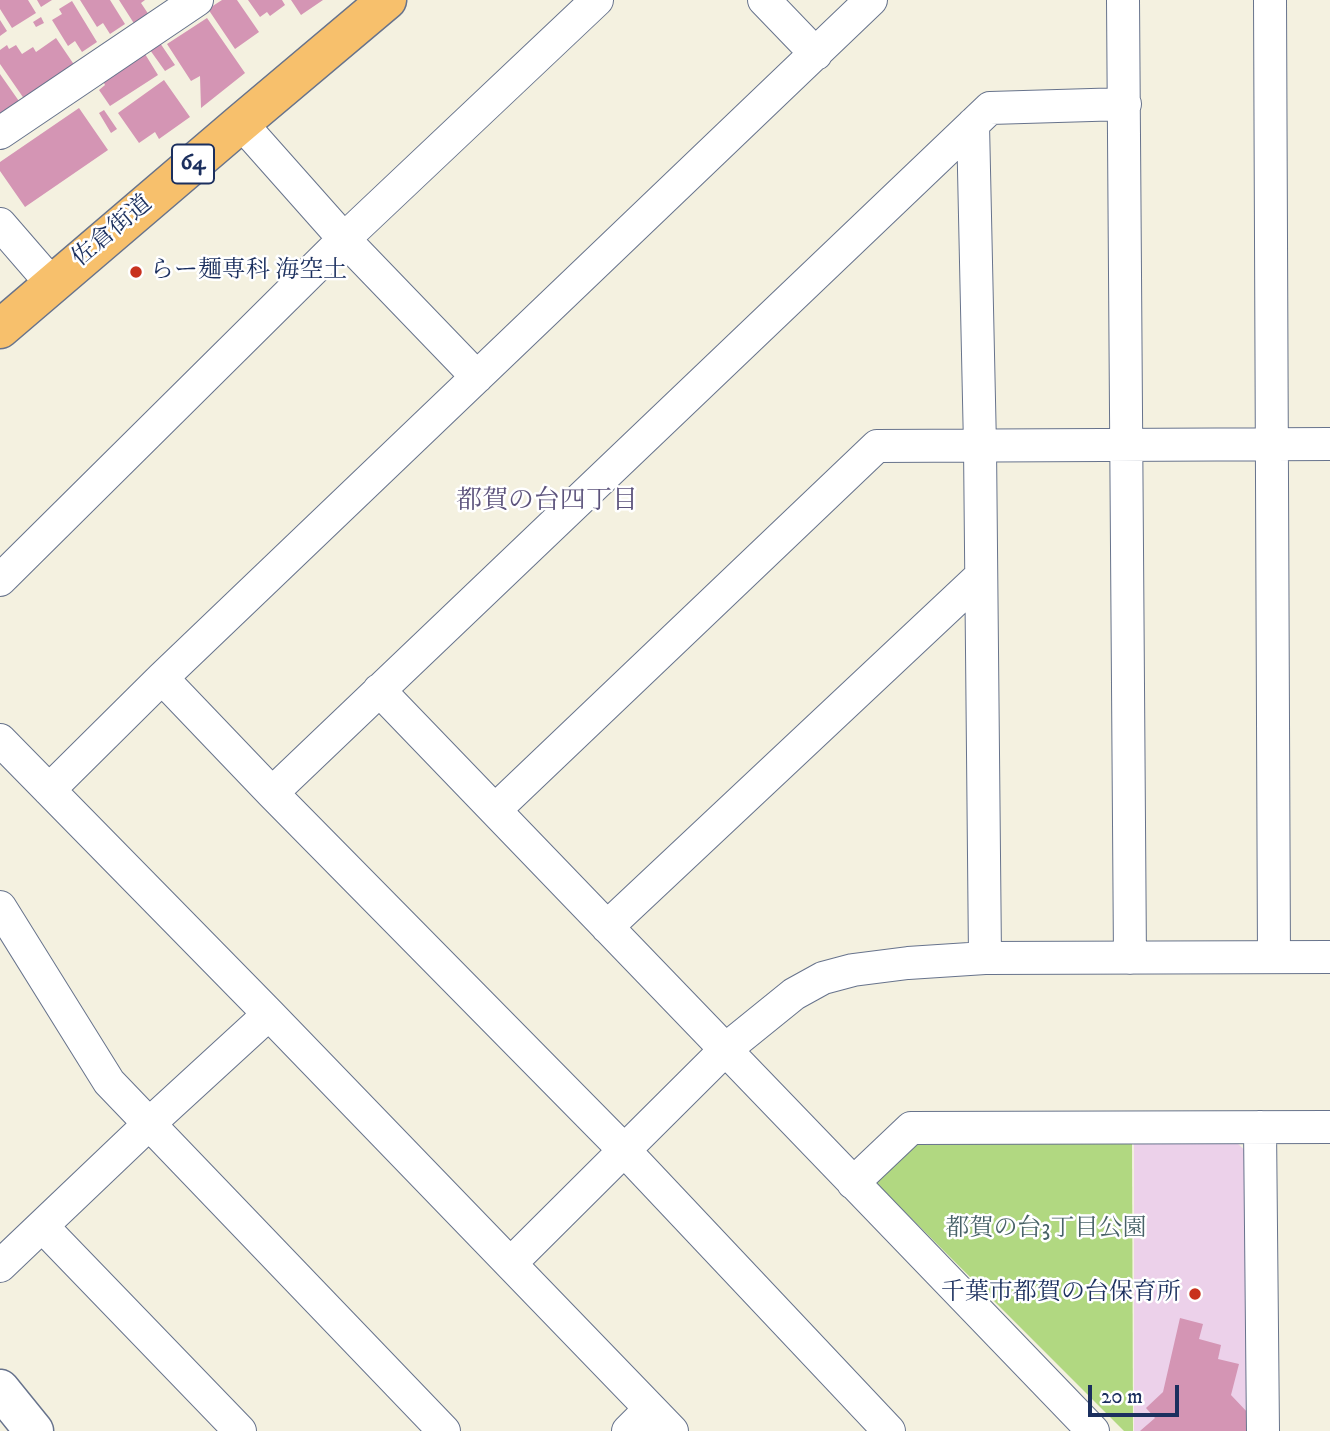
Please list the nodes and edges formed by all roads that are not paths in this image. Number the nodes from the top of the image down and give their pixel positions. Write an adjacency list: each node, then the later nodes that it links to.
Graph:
1 (197, 0): 12 (street)
2 (387, 0): 10 (main road, 佐倉街道 / 64)
3 (597, 0): 14 (street)
4 (764, 0): 8 (street)
5 (871, 0): 8 (street)
6 (1124, 0): 9 (street)
7 (1270, 0): 18 (street)
8 (816, 54): 17 (street)
9 (1125, 104): 11 (street); 20 (street)
10 (241, 123): 14 (street); 15 (main road, 佐倉街道 / 64)
11 (973, 124): 21 (street); 25 (street)
12 (0, 133)
13 (0, 224): 15 (street)
14 (344, 239): 17 (street); 23 (street)
15 (52, 284): 16 (main road, 佐倉街道 / 64)
16 (0, 329)
17 (477, 377): 24 (street)
18 (1272, 444): 19 (street); 20 (street); 32 (street)
19 (1330, 444)
20 (1127, 445): 21 (street); 35 (street)
21 (980, 446): 22 (street); 29 (street)
22 (981, 576): 31 (street); 34 (street)
23 (0, 580)
24 (162, 678): 27 (street); 28 (street)
25 (379, 690): 28 (street); 29 (street)
26 (0, 740): 27 (street)
27 (49, 790): 36 (street)
28 (272, 793): 41 (street)
29 (495, 810): 31 (street)
30 (0, 907): 38 (street)
31 (607, 927): 37 (street)
32 (1273, 957): 33 (street); 35 (street)
33 (1330, 957)
34 (985, 958): 35 (street); 37 (street)
35 (1130, 958)
36 (269, 1014): 38 (street); 44 (street)
37 (726, 1049): 41 (street); 42 (street)
38 (149, 1124): 43 (street); 51 (street)
39 (1260, 1127): 40 (street); 42 (street); 54 (street)
40 (1330, 1127)
41 (624, 1150): 44 (street); 53 (street)
42 (853, 1183): 48 (street)
43 (42, 1226): 45 (street); 50 (street)
44 (511, 1263): 47 (street)
45 (0, 1266)
46 (0, 1390): 49 (street)
47 (661, 1420): 52 (street)
48 (1078, 1426)
49 (34, 1431)
50 (240, 1431)
51 (444, 1431)
52 (628, 1431)
53 (889, 1431)
54 (1263, 1431)

